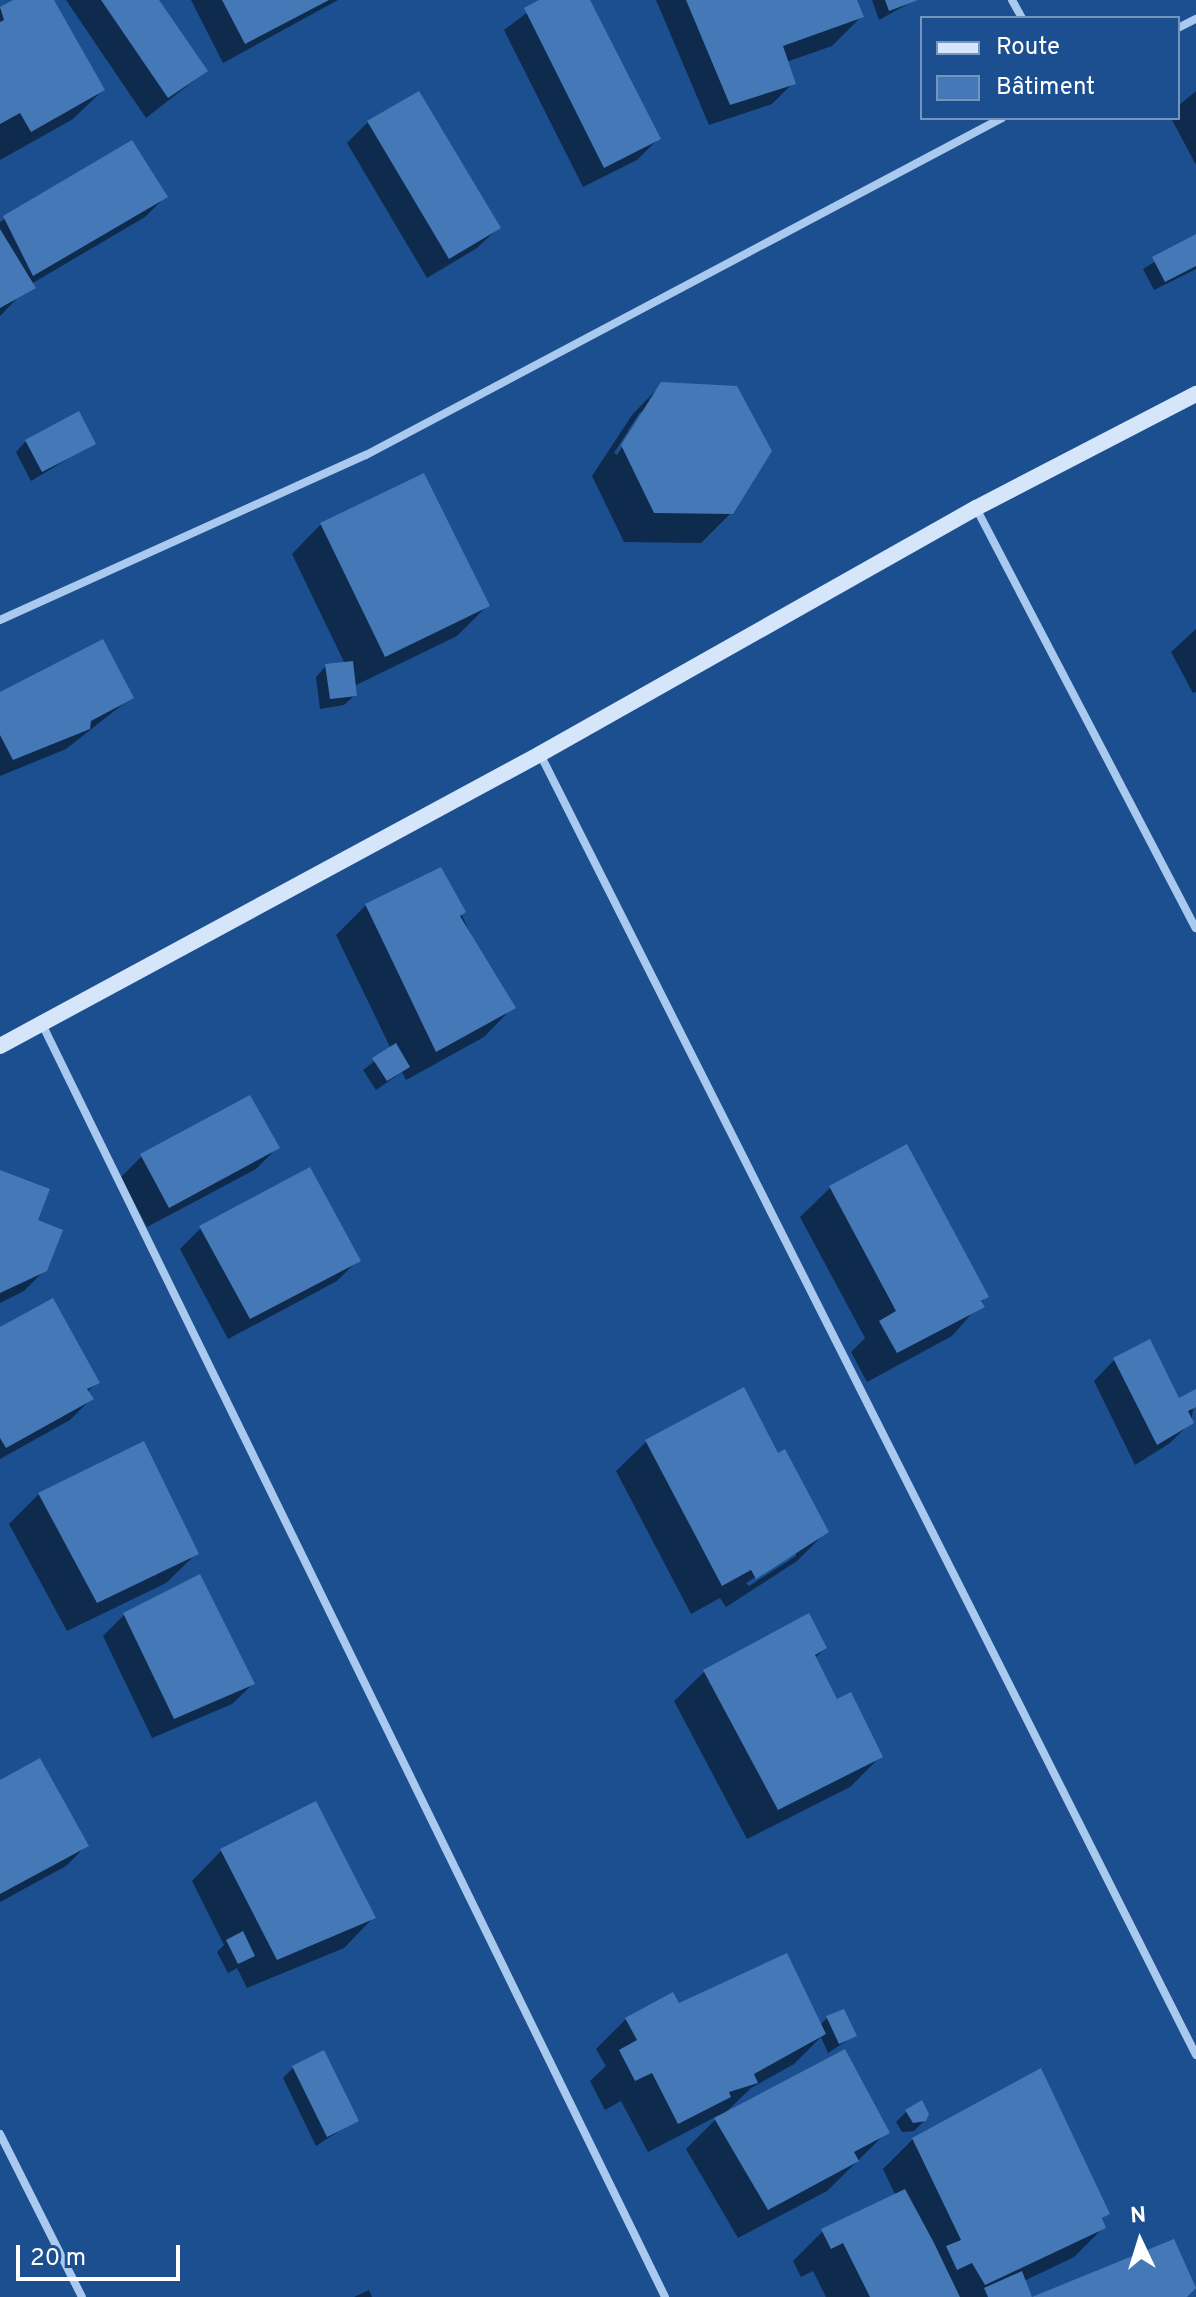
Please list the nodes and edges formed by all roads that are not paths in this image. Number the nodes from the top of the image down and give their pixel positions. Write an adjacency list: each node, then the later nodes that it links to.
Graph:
1 (998, 120): 4 (street)
2 (1196, 394): 3 (main road)
3 (976, 508): 5 (main road); 6 (street)
4 (0, 620)
5 (540, 754): 7 (main road); 9 (street)
6 (1196, 928)
7 (42, 1024): 8 (main road); 12 (street)
8 (0, 1046)
9 (1196, 2055)
10 (0, 2134): 11 (street)
11 (82, 2297)
12 (665, 2297)

